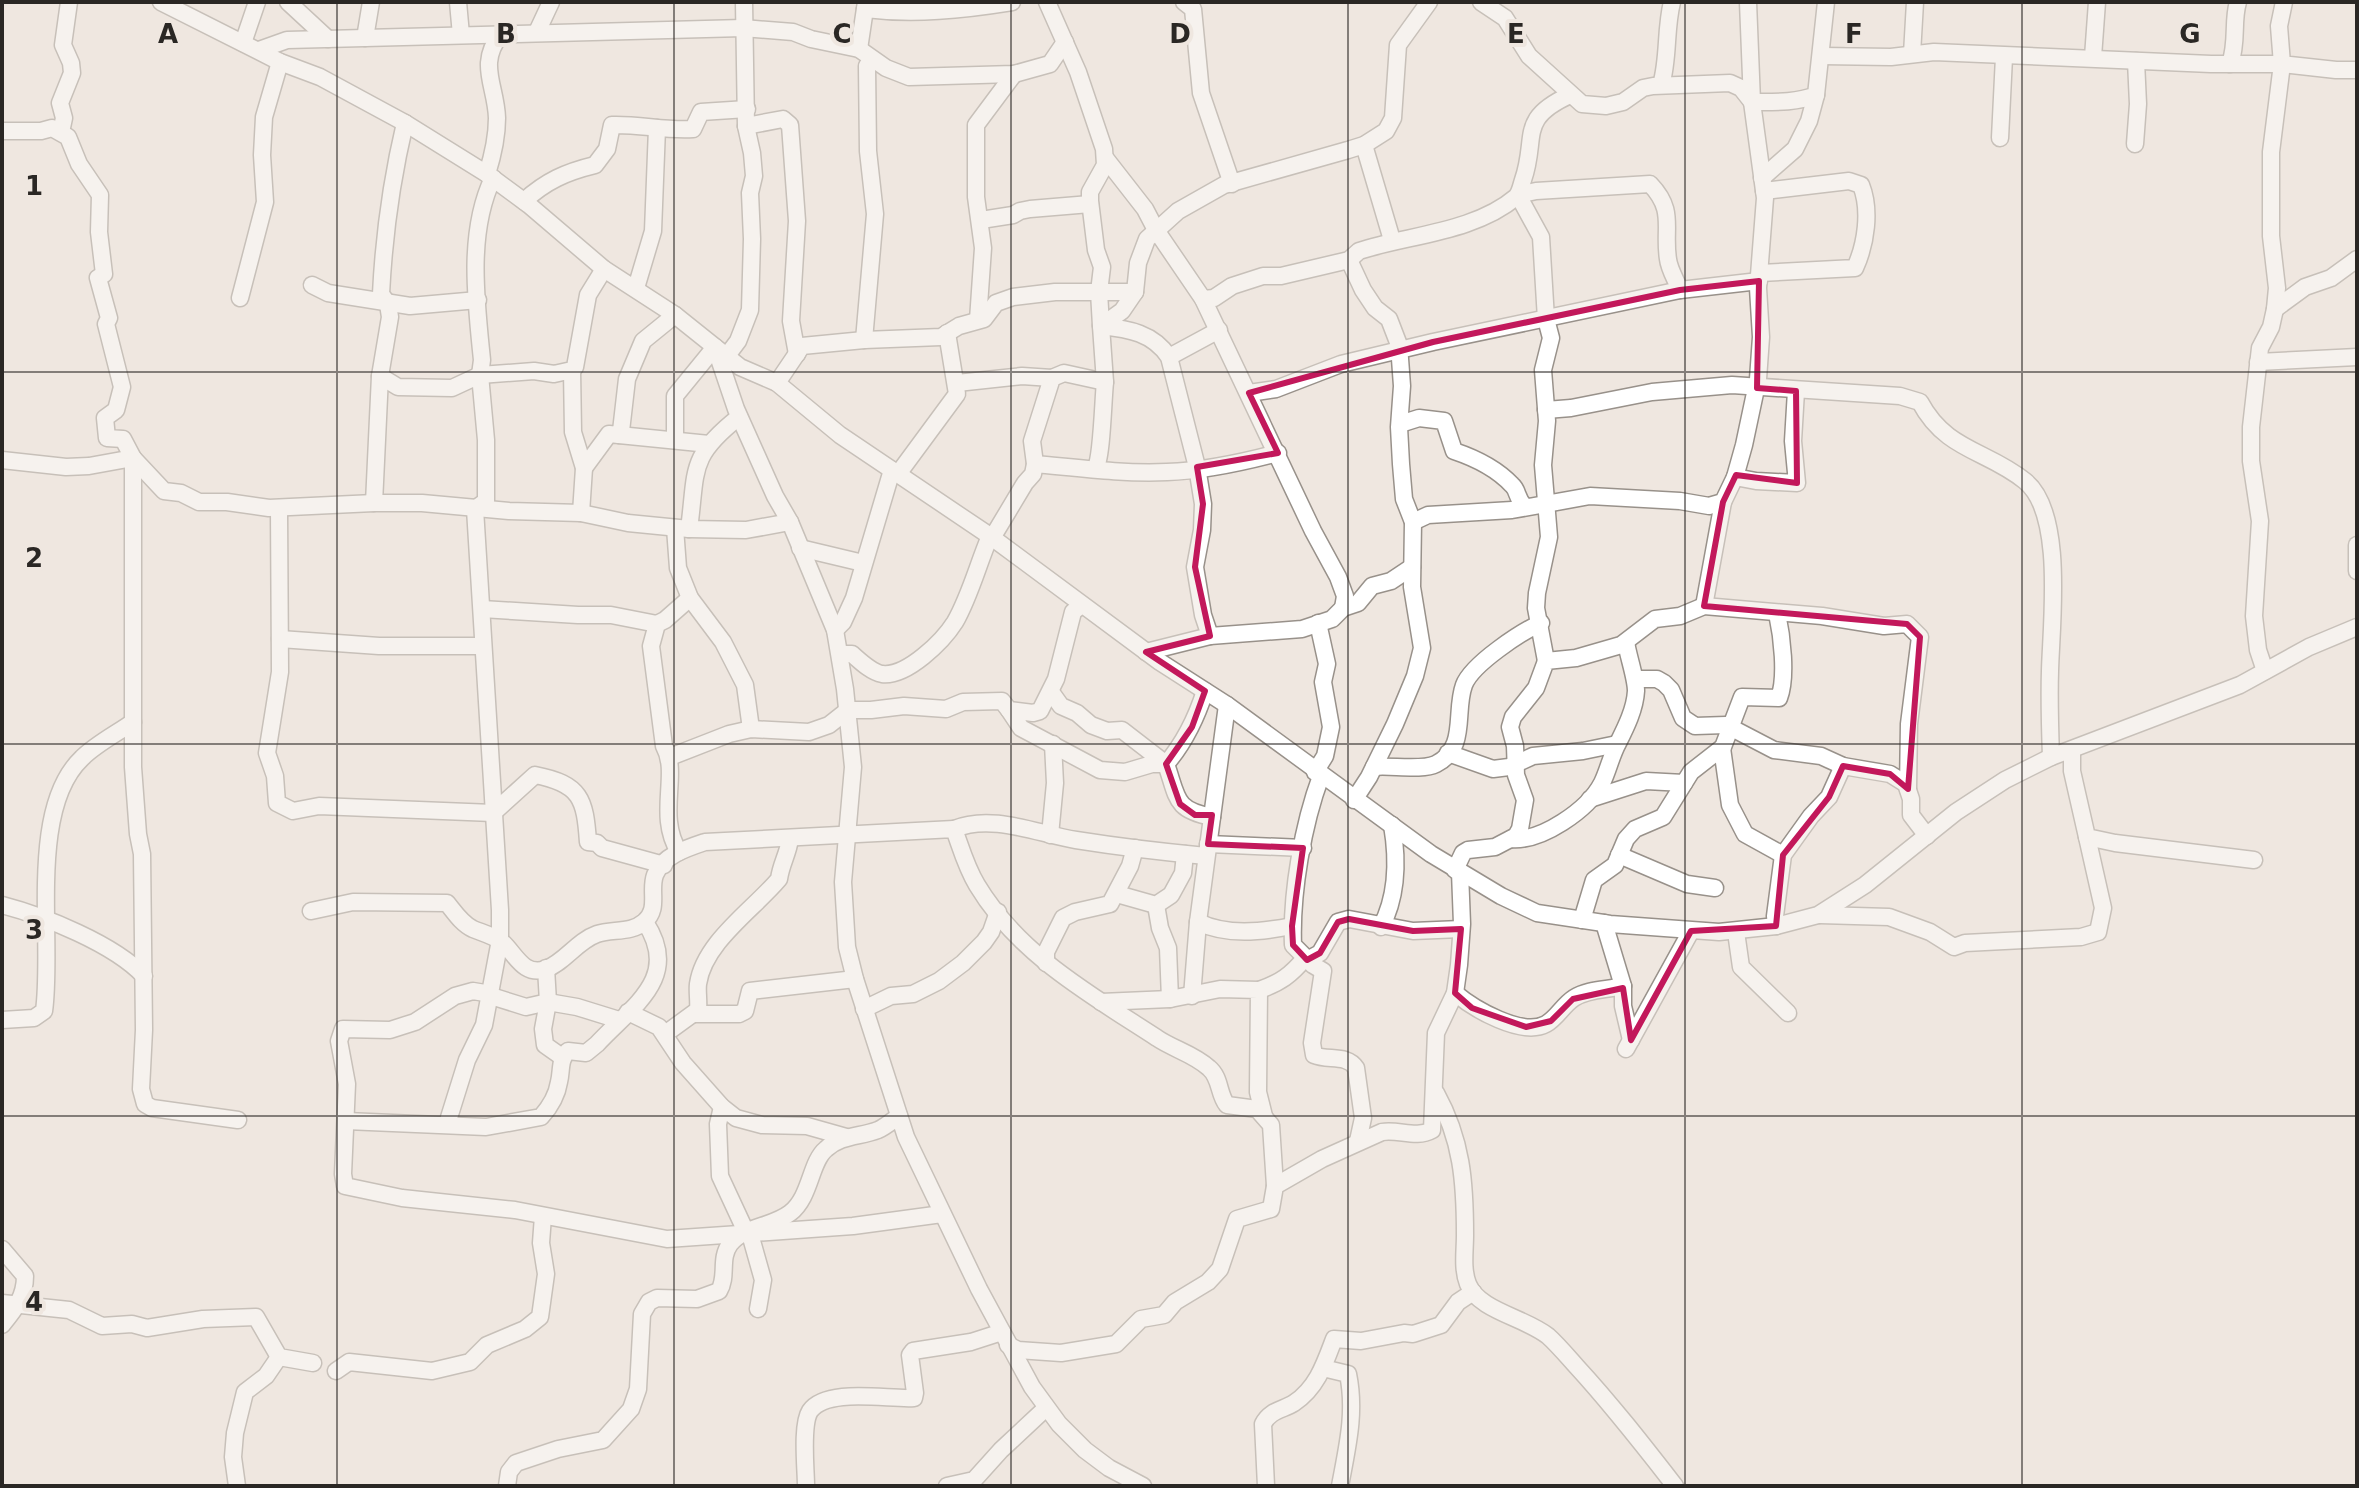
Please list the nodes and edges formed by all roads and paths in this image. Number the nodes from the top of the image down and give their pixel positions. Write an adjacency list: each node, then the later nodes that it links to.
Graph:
1 (69, 2): 50 (street)
2 (161, 2): 29 (street)
3 (257, 2): 29 (street)
4 (288, 2): 27 (street)
5 (371, 2): 26 (street)
6 (458, 2): 25 (street)
7 (551, 2): 23 (street)
8 (744, 2): 22 (street)
9 (1012, 2): 21 (street)
10 (1047, 2): 28 (street)
11 (1184, 2): 56 (street)
12 (1429, 2): 53 (street)
13 (1481, 2): 43 (street)
14 (1672, 2): 42 (street)
15 (1748, 2): 45 (street)
16 (1826, 2): 33 (street)
17 (1915, 2): 32 (street)
18 (2097, 2): 35 (street)
19 (2238, 2): 38 (street)
20 (2284, 2): 39 (street)
21 (865, 6): 31 (street)
22 (743, 28): 23 (street); 31 (street); 46 (street)
23 (537, 32): 24 (street)
24 (501, 34): 25 (street); 55 (street)
25 (461, 35): 26 (street)
26 (365, 38): 27 (street)
27 (328, 39): 30 (street)
28 (1065, 42): 41 (street); 54 (street)
29 (243, 43): 30 (street)
30 (259, 50): 37 (street)
31 (865, 54): 41 (street); 84 (street)
32 (1912, 54): 33 (street); 34 (street)
33 (1822, 56): 44 (street)
34 (2004, 57): 35 (street); 51 (street)
35 (2093, 57): 36 (street)
36 (2136, 61): 38 (street); 52 (street)
37 (280, 62): 47 (street); 73 (street)
38 (2230, 64): 39 (street)
39 (2282, 64): 40 (street); 77 (street)
40 (2357, 70)
41 (1014, 74): 61 (street)
42 (1661, 85): 43 (street); 45 (street)
43 (1570, 95): 58 (street)
44 (1816, 95): 45 (street); 57 (street)
45 (1752, 102): 57 (street)
46 (746, 117): 48 (street); 86 (street); 87 (street)
47 (405, 123): 55 (street); 76 (street)
48 (657, 128): 59 (street); 69 (street)
49 (2, 131): 50 (street)
50 (61, 132): 108 (street)
51 (2000, 138)
52 (2135, 144)
53 (1364, 145): 56 (street); 63 (street)
54 (1106, 159): 60 (street); 62 (street)
55 (490, 176): 59 (street); 75 (street)
56 (1232, 184): 62 (street)
57 (1763, 184): 67 (street); 67 (street)
58 (1518, 195): 63 (street); 70 (street); 79 (street)
59 (524, 201): 66 (street)
60 (1090, 204): 61 (street); 71 (street)
61 (981, 220): 80 (street)
62 (1156, 230): 72 (street); 74 (street)
63 (1392, 240): 65 (street)
64 (2357, 259): 77 (street)
65 (1349, 260): 74 (street); 85 (street)
66 (604, 269): 69 (street); 91 (street)
67 (1759, 277): 70 (street); 98 (street)
68 (312, 285): 76 (street)
69 (636, 288): 78 (street)
70 (1680, 290): 79 (street)
71 (1099, 292): 72 (street); 80 (street); 81 (street)
72 (1135, 292): 81 (street)
73 (240, 298)
74 (1203, 299): 82 (street)
75 (478, 300): 76 (street); 92 (street)
76 (388, 304): 93 (street)
77 (2275, 309): 90 (street)
78 (675, 315): 86 (street); 104 (street)
79 (1546, 319): 85 (street); 101 (street)
80 (978, 320): 83 (street)
81 (1101, 326): 88 (street); 95 (street)
82 (1219, 330): 88 (street); 100 (street)
83 (947, 333): 84 (street); 97 (street)
84 (864, 340): 87 (street)
85 (1399, 351): 100 (street); 103 (street)
86 (720, 352): 96 (street); 102 (street); 105 (street)
87 (797, 354): 96 (street)
88 (1169, 357): 111 (street)
89 (2357, 357): 90 (street)
90 (2258, 362): 150 (street)
91 (572, 370): 92 (street); 112 (street)
92 (480, 375): 93 (street); 121 (street)
93 (380, 376): 118 (street)
94 (1052, 378): 95 (street); 97 (street); 110 (street)
95 (1105, 382): 113 (street)
96 (777, 383): 114 (street)
97 (957, 383): 114 (street)
98 (1756, 388): 99 (street); 101 (street); 115 (street)
99 (1796, 391): 115 (street); 166 (street)
100 (1249, 393): 107 (street)
101 (1546, 410): 116 (street)
102 (739, 417): 106 (street); 123 (street)
103 (1400, 424): 119 (street); 124 (street)
104 (619, 435): 105 (street); 112 (street)
105 (675, 440): 106 (street)
106 (709, 444): 125 (street)
107 (1278, 453): 111 (street); 135 (street)
108 (133, 458): 109 (street); 120 (street); 157 (street)
109 (2, 460)
110 (1035, 464): 113 (street); 126 (street)
111 (1197, 467): 113 (street); 143 (street)
112 (584, 468): 122 (street)
113 (1095, 469)
114 (895, 472): 126 (street); 129 (street)
115 (1735, 477): 117 (street)
116 (1547, 502): 117 (street); 119 (street); 139 (street)
117 (1723, 502): 134 (street)
118 (374, 503): 120 (street); 121 (street)
119 (1525, 507): 124 (street)
120 (279, 509): 144 (street)
121 (475, 509): 122 (street); 136 (street)
122 (581, 513): 125 (street)
123 (790, 522): 125 (street); 128 (street)
124 (1413, 522): 130 (street)
125 (682, 528): 132 (street)
126 (991, 537): 133 (street); 148 (street)
127 (2357, 545): 131 (street)
128 (800, 548): 129 (street); 142 (street)
129 (863, 563): 142 (street)
130 (1412, 567): 135 (street); 170 (street)
131 (2357, 571)
132 (690, 598): 140 (street); 159 (street)
133 (1081, 605): 147 (street); 153 (street)
134 (1704, 606): 137 (street); 145 (street)
135 (1343, 608): 138 (street)
136 (482, 609): 140 (street); 146 (street)
137 (1777, 613): 158 (street); 173 (street)
138 (1318, 623): 143 (street); 171 (street)
139 (1541, 623): 149 (street); 164 (street)
140 (657, 624): 165 (street)
141 (2357, 627): 150 (street)
142 (835, 630): 148 (street)
143 (1210, 636): 147 (street)
144 (280, 639): 146 (street); 176 (street)
145 (1626, 642): 149 (street); 151 (street)
146 (483, 646): 176 (street)
147 (1146, 652): 152 (street)
148 (840, 654): 155 (street)
149 (1546, 661): 167 (street)
150 (2265, 671): 163 (street)
151 (1635, 679): 158 (street); 161 (street)
152 (1205, 691): 154 (street); 168 (street)
153 (1051, 692): 156 (street); 168 (street)
154 (1227, 705): 171 (street); 177 (street)
155 (848, 710): 156 (street); 159 (street); 180 (street)
156 (1009, 710): 160 (street)
157 (133, 722): 204 (street); 218 (street)
158 (1731, 728): 162 (street); 169 (street)
159 (751, 729): 165 (street)
160 (1053, 744): 168 (street); 181 (street)
161 (1617, 744): 167 (street); 174 (street)
162 (1722, 748): 172 (street); 192 (street)
163 (2072, 750): 166 (street); 183 (street)
164 (1448, 753): 167 (street); 170 (street)
165 (670, 757): 189 (street)
166 (2051, 757): 182 (street)
167 (1515, 763): 185 (street)
168 (1166, 764): 177 (street)
169 (1843, 766): 173 (street); 192 (street)
170 (1374, 767): 175 (street)
171 (1318, 774): 175 (street); 187 (street)
172 (1684, 783): 174 (street); 191 (street)
173 (1908, 789): 182 (street)
174 (1590, 799): 185 (street)
175 (1354, 800): 178 (street)
176 (493, 813): 194 (street); 214 (street)
177 (1212, 817): 188 (street)
178 (1392, 825): 195 (street); 210 (street)
179 (954, 829): 180 (street); 181 (street); 201 (street)
180 (847, 833): 184 (street); 219 (street)
181 (1050, 835): 186 (street)
182 (1927, 836): 202 (street)
183 (2087, 837): 193 (street); 202 (street)
184 (790, 839): 189 (street); 230 (street)
185 (1511, 839): 195 (street)
186 (1135, 848): 190 (street); 197 (street)
187 (1303, 848): 188 (street); 208 (street)
188 (1207, 850): 190 (street); 206 (street)
189 (679, 852): 194 (street)
190 (1185, 854): 199 (street)
191 (1619, 855): 196 (street); 203 (street)
192 (1783, 855): 209 (street)
193 (2254, 860)
194 (664, 865): 205 (street)
195 (1458, 871): 203 (street); 211 (street)
196 (1715, 888)
197 (1117, 894): 199 (street); 216 (street)
198 (2, 905): 204 (street)
199 (1156, 905): 225 (street)
200 (311, 911): 214 (street)
201 (998, 912): 216 (street); 228 (street)
202 (1818, 915): 209 (street)
203 (1582, 920): 207 (street)
204 (47, 921): 218 (street); 232 (street)
205 (645, 922): 217 (street); 231 (street)
206 (1198, 922): 208 (street); 224 (street)
207 (1604, 923): 212 (street); 220 (street)
208 (1292, 926): 215 (street)
209 (1776, 926): 213 (street)
210 (1381, 927): 211 (street); 215 (street)
211 (1461, 929): 222 (street)
212 (1691, 931): 213 (street); 220 (street)
213 (1736, 932): 229 (street)
214 (500, 940): 217 (street); 223 (street)
215 (1306, 959): 221 (street); 245 (street)
216 (1046, 963): 227 (street)
217 (546, 968): 226 (street)
218 (144, 976): 238 (street)
219 (855, 979): 228 (street); 230 (street)
220 (1623, 986): 222 (street)
221 (1259, 990): 224 (street); 239 (street)
222 (1455, 993): 235 (street)
223 (491, 995): 226 (street); 240 (street); 241 (street)
224 (1192, 996): 225 (street)
225 (1170, 999): 227 (street)
226 (548, 1002): 231 (street); 234 (street)
227 (1101, 1002): 239 (street)
228 (864, 1009): 237 (street)
229 (1788, 1013)
230 (694, 1014): 233 (street)
231 (624, 1016): 233 (street); 234 (street)
232 (2, 1020)
233 (665, 1034): 236 (street)
234 (562, 1057): 241 (street)
235 (1435, 1091): 242 (street); 243 (street)
236 (722, 1107): 244 (street); 249 (street)
237 (899, 1116): 244 (street); 247 (street)
238 (238, 1120)
239 (1266, 1120): 246 (street)
240 (346, 1121): 241 (street); 248 (street)
241 (447, 1124)
242 (1432, 1130): 243 (street); 245 (street)
243 (1456, 1135): 251 (street)
244 (846, 1137): 249 (street)
245 (1358, 1141): 246 (street)
246 (1275, 1186): 255 (street)
247 (942, 1214): 249 (street); 255 (street)
248 (543, 1216): 249 (street); 259 (street)
249 (745, 1234): 253 (street); 262 (street)
250 (2, 1249): 252 (street)
251 (1473, 1292): 258 (street); 268 (street)
252 (11, 1304): 254 (street); 256 (street)
253 (758, 1309)
254 (2, 1325)
255 (1005, 1338): 260 (street); 263 (street)
256 (279, 1357): 257 (street); 261 (street)
257 (313, 1363)
258 (1323, 1368): 266 (street); 267 (street)
259 (336, 1371)
260 (1046, 1408): 264 (street); 265 (street)
261 (237, 1486)
262 (507, 1486)
263 (806, 1486)
264 (947, 1486)
265 (1143, 1486)
266 (1266, 1486)
267 (1340, 1486)
268 (1675, 1486)

